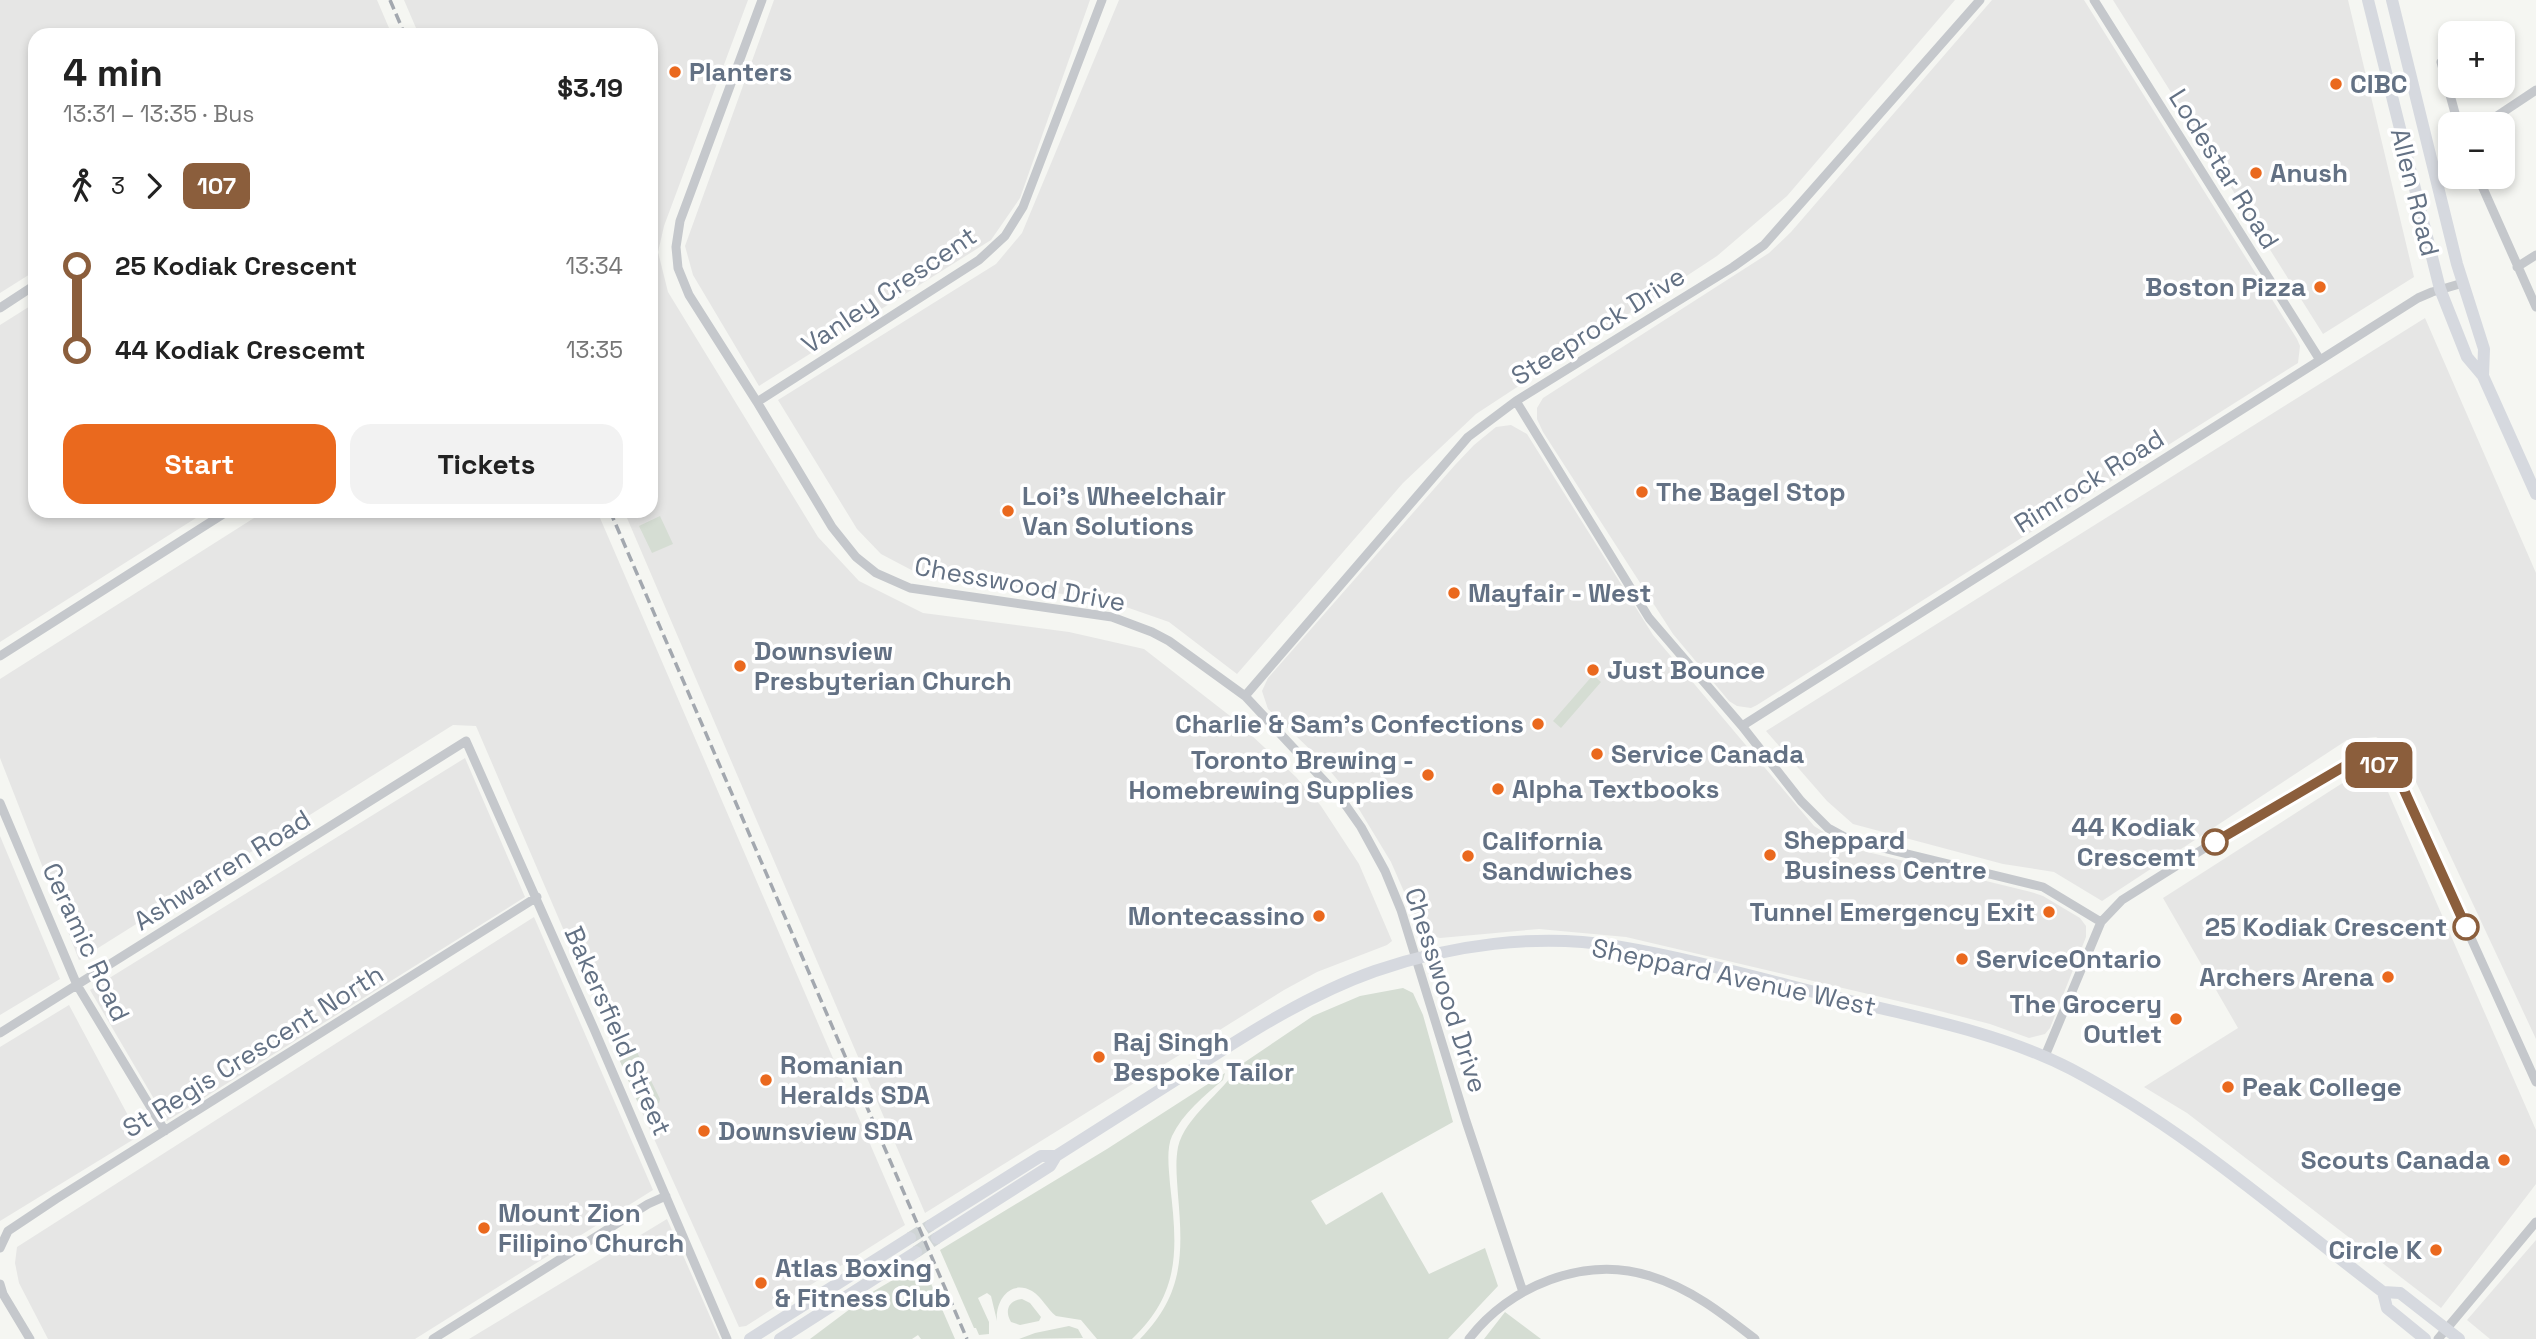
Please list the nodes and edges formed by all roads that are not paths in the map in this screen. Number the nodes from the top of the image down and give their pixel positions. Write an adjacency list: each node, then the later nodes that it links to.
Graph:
1 (762, 0): 20 (street, Chesswood Drive)
2 (1102, 0): 20 (street, Vanley Crescent)
3 (1980, 0): 19 (street, Steeprock Drive)
4 (2094, 0): 17 (street, Lodestar Road)
5 (2368, 0): 13 (main road, Allen Road)
6 (2392, 0): 12 (main road, Allen Road)
7 (2536, 90): 8 (street)
8 (2503, 112)
9 (2483, 189): 11 (street)
10 (2536, 255): 11 (street)
11 (2517, 267): 15 (street)
12 (2463, 283): 13 (street, Rimrock Road); 18 (main road, Allen Road)
13 (2440, 289): 17 (street, Rimrock Road); 18 (main road, Allen Road)
14 (28, 290): 16 (street)
15 (2536, 307)
16 (0, 308)
17 (2320, 360): 25 (street, Rimrock Road)
18 (2483, 376): 21 (main road, Allen Road)
19 (1516, 401): 24 (street, Steeprock Drive); 25 (street)
20 (757, 402): 24 (street, Chesswood Drive)
21 (2536, 494)
22 (217, 518): 23 (street)
23 (0, 656)
24 (1245, 696): 30 (street, Chesswood Drive)
25 (1742, 726): 29 (street)
26 (466, 741): 28 (street, Bakersfield Street); 31 (street, Ashwarren Road)
27 (0, 803): 31 (street, Ceramic Road)
28 (537, 897): 35 (street, St Regis Crescent North); 37 (street, Bakersfield Street)
29 (2101, 922): 33 (street); 34 (street)
30 (1418, 958): 33 (main road, Sheppard Avenue West); 36 (main road, Sheppard Avenue West); 45 (street, Chesswood Drive)
31 (77, 985): 32 (street, Ashwarren Road); 35 (street, Ceramic Road)
32 (0, 1033)
33 (2045, 1056): 46 (main road, Sheppard Avenue West)
34 (2536, 1082)
35 (165, 1131): 42 (street, St Regis Crescent North)
36 (1056, 1156): 39 (main road, Sheppard Avenue West); 41 (main road, Sheppard Avenue West)
37 (666, 1196): 49 (street); 50 (street, Bakersfield Street)
38 (2536, 1222): 47 (street)
39 (932, 1225)
40 (910, 1238): 51 (main road)
41 (937, 1238)
42 (0, 1248)
43 (916, 1252): 52 (main road)
44 (0, 1284): 48 (street)
45 (1523, 1292): 53 (street); 54 (street)
46 (2383, 1292): 47 (main road, Sheppard Avenue West); 55 (main road, Sheppard Avenue West)
47 (2442, 1334): 56 (main road, Sheppard Avenue West)
48 (30, 1339)
49 (433, 1339)
50 (727, 1339)
51 (750, 1339)
52 (780, 1339)
53 (1469, 1339)
54 (1755, 1339)
55 (2425, 1339)
56 (2459, 1339)

